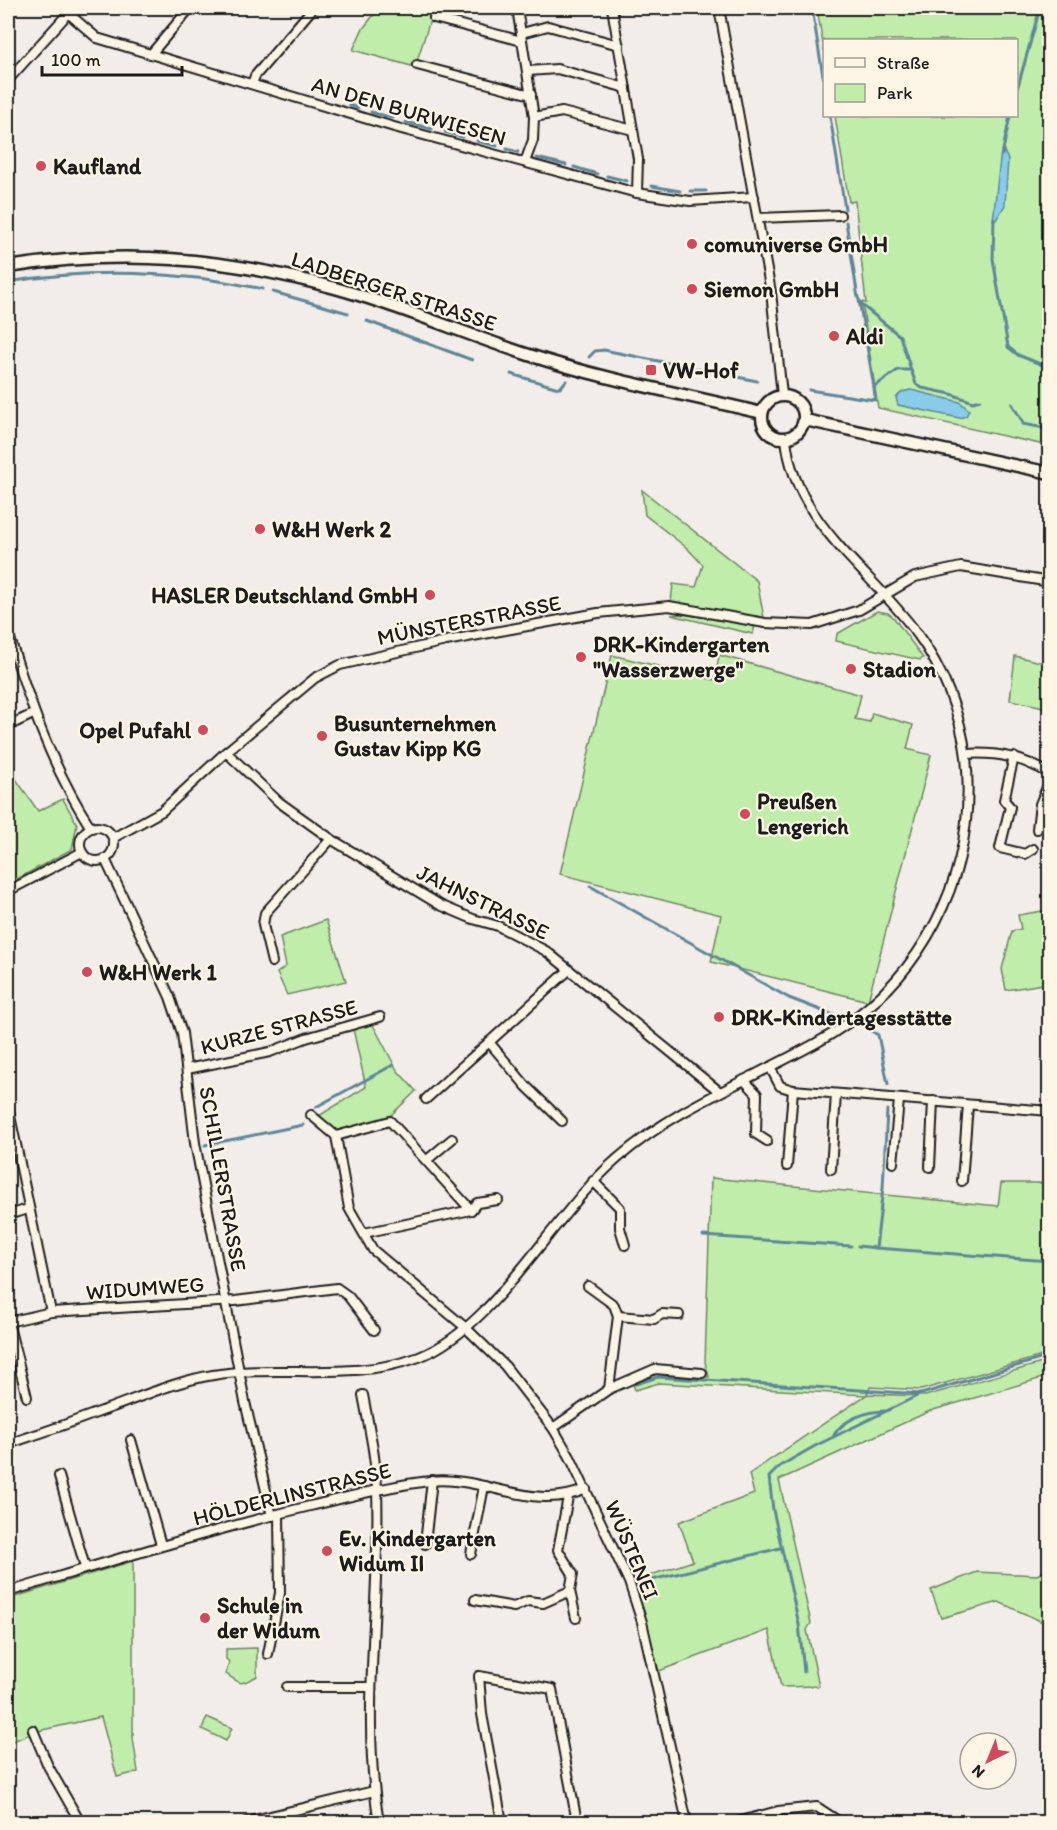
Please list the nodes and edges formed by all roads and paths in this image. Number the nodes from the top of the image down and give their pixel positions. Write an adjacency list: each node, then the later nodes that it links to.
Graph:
1 (190, 8): 10 (street)
2 (313, 8): 14 (street)
3 (517, 8): 8 (street)
4 (612, 8): 9 (street)
5 (719, 8): 21 (street)
6 (70, 10): 10 (street, AN DEN BURWIESEN); 13 (street)
7 (434, 18): 8 (street)
8 (522, 37): 9 (street); 12 (street)
9 (619, 45): 15 (street)
10 (151, 54): 14 (street, AN DEN BURWIESEN)
11 (417, 65): 16 (street)
12 (528, 71): 15 (street); 16 (street)
13 (8, 80)
14 (252, 84): 19 (street, AN DEN BURWIESEN)
15 (626, 88): 18 (street)
16 (531, 95): 17 (street)
17 (534, 117): 18 (street); 19 (street)
18 (633, 130): 20 (street)
19 (525, 162): 20 (street, AN DEN BURWIESEN)
20 (637, 193): 21 (street, AN DEN BURWIESEN)
21 (754, 197): 23 (street)
22 (840, 216): 23 (street)
23 (758, 218): 25 (street)
24 (8, 267): 26 (main road, LADBERGER STRASSE)
25 (782, 396): 26 (main road); 27 (main road)
26 (762, 413): 28 (main road)
27 (805, 420): 28 (main road); 29 (main road)
28 (786, 438): 31 (street)
29 (1050, 473)
30 (1050, 582): 31 (street, MÜNSTERSTRASSE)
31 (883, 594): 35 (street, MÜNSTERSTRASSE); 36 (street)
32 (8, 636): 33 (street)
33 (33, 714): 34 (street); 40 (street)
34 (8, 726)
35 (226, 752): 42 (street, MÜNSTERSTRASSE); 43 (street, JAHNSTRASSE)
36 (966, 754): 37 (street); 52 (street)
37 (1014, 757): 38 (street); 44 (street)
38 (1050, 774)
39 (1050, 780): 41 (street)
40 (91, 828): 42 (street); 45 (street)
41 (1037, 829)
42 (113, 838): 46 (street)
43 (331, 839): 48 (street); 49 (street, JAHNSTRASSE)
44 (1033, 849)
45 (82, 852): 46 (street); 47 (street)
46 (105, 859): 53 (street, SCHILLERSTRASSE)
47 (8, 891)
48 (272, 962)
49 (570, 970): 51 (street); 56 (street, JAHNSTRASSE)
50 (380, 1017): 53 (street, KURZE STRASSE)
51 (489, 1042): 58 (street); 65 (street)
52 (770, 1067): 54 (street); 55 (street)
53 (187, 1069): 83 (street, SCHILLERSTRASSE)
54 (744, 1080): 56 (street); 68 (street)
55 (793, 1090): 57 (street); 71 (street)
56 (720, 1092): 74 (street)
57 (836, 1094): 59 (street); 73 (street)
58 (426, 1099)
59 (899, 1100): 60 (street); 70 (street)
60 (933, 1101): 61 (street); 72 (street)
61 (968, 1105): 63 (street); 75 (street)
62 (8, 1106): 77 (street)
63 (1050, 1111)
64 (312, 1115): 66 (street)
65 (562, 1120)
66 (336, 1136): 69 (street); 80 (street, WÜSTENEI)
67 (452, 1139): 69 (street)
68 (767, 1141)
69 (427, 1160): 78 (street)
70 (893, 1163)
71 (787, 1167)
72 (930, 1167)
73 (831, 1169)
74 (593, 1181): 81 (street); 88 (street)
75 (962, 1181)
76 (498, 1200): 78 (street)
77 (28, 1209): 79 (street); 84 (street)
78 (471, 1210): 80 (street)
79 (8, 1215)
80 (364, 1233): 88 (street, WÜSTENEI)
81 (625, 1245)
82 (588, 1286): 86 (street)
83 (226, 1300): 84 (street, WIDUMWEG); 89 (street, WIDUMWEG); 90 (street, SCHILLERSTRASSE)
84 (51, 1312): 87 (street, WIDUMWEG)
85 (679, 1315): 86 (street)
86 (618, 1316): 92 (street)
87 (8, 1322): 94 (street, WIDUMWEG)
88 (466, 1328): 90 (street); 95 (street, WÜSTENEI)
89 (374, 1330)
90 (240, 1372): 97 (street); 104 (street, SCHILLERSTRASSE)
91 (702, 1373): 92 (street)
92 (609, 1389): 95 (street)
93 (363, 1395): 102 (street)
94 (27, 1397)
95 (553, 1428): 101 (street, WÜSTENEI)
96 (131, 1440): 106 (street)
97 (8, 1444)
98 (59, 1476): 108 (street)
99 (432, 1480): 100 (street, HÖLDERLINSTRASSE); 102 (street, HÖLDERLINSTRASSE); 105 (street)
100 (484, 1486): 103 (street, HÖLDERLINSTRASSE); 107 (street)
101 (586, 1488): 103 (street, HÖLDERLINSTRASSE); 123 (street, WÜSTENEI)
102 (377, 1490): 104 (street, HÖLDERLINSTRASSE); 115 (street)
103 (567, 1497): 110 (street)
104 (275, 1515): 106 (street, HÖLDERLINSTRASSE); 113 (street, SCHILLERSTRASSE)
105 (425, 1544)
106 (161, 1545): 108 (street, HÖLDERLINSTRASSE)
107 (471, 1554)
108 (85, 1567): 109 (street, HÖLDERLINSTRASSE)
109 (8, 1590)
110 (570, 1591): 111 (street); 112 (street)
111 (475, 1600)
112 (576, 1618)
113 (268, 1654)
114 (287, 1687): 115 (street)
115 (371, 1687): 117 (street)
116 (33, 1730): 118 (street)
117 (374, 1791): 119 (street); 120 (street)
118 (80, 1822)
119 (246, 1822)
120 (379, 1822)
121 (502, 1822): 122 (street)
122 (577, 1822)
123 (687, 1822)
124 (737, 1822): 125 (street)
125 (840, 1822)

